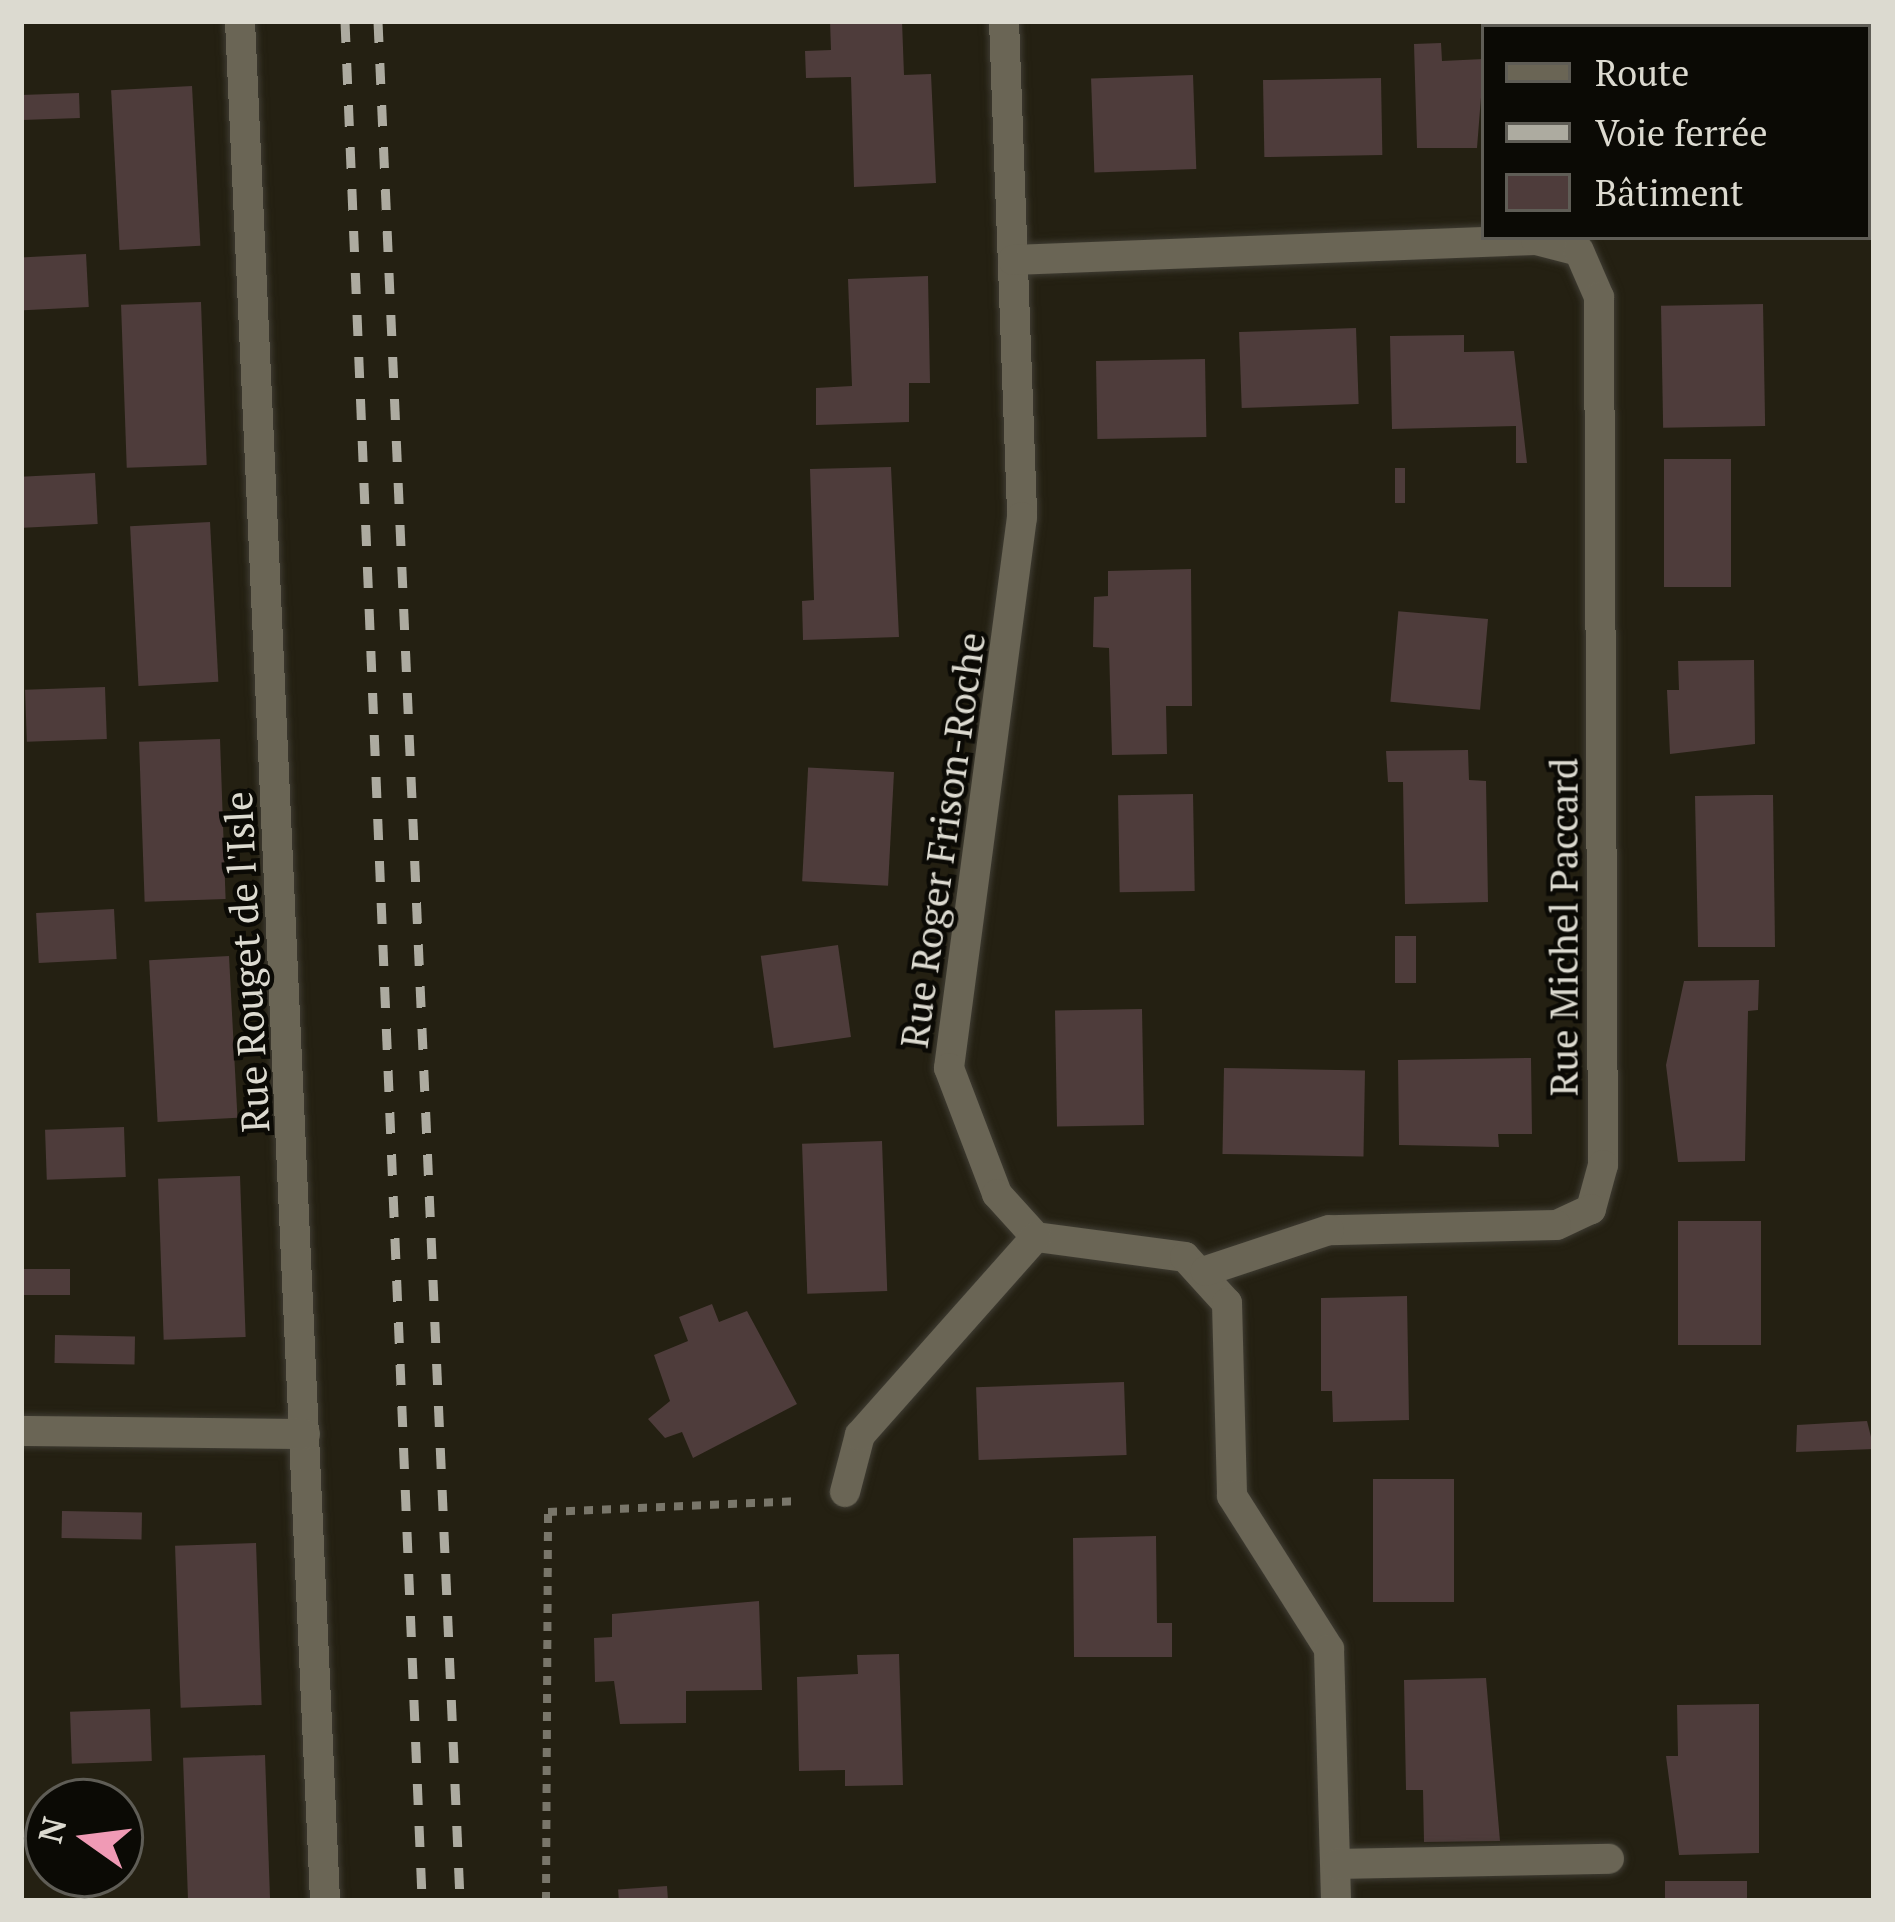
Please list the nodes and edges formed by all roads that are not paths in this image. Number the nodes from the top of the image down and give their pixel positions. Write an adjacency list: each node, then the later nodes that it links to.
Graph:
1 (240, 21): 8 (street, Rue Rouget de l'Isle)
2 (1004, 21): 4 (street, Rue Roger Frison-Roche)
3 (1589, 244): 4 (street, Rue Michel Paccard); 6 (street, Rue Michel Paccard)
4 (1013, 260): 5 (street, Rue Roger Frison-Roche)
5 (1036, 1237): 6 (street); 9 (street)
6 (1206, 1271): 11 (street)
7 (21, 1430): 8 (street)
8 (305, 1434): 12 (street, Rue Rouget de l'Isle)
9 (844, 1492)
10 (1609, 1859): 11 (street)
11 (1337, 1864): 13 (street)
12 (326, 1901)
13 (1336, 1901)

